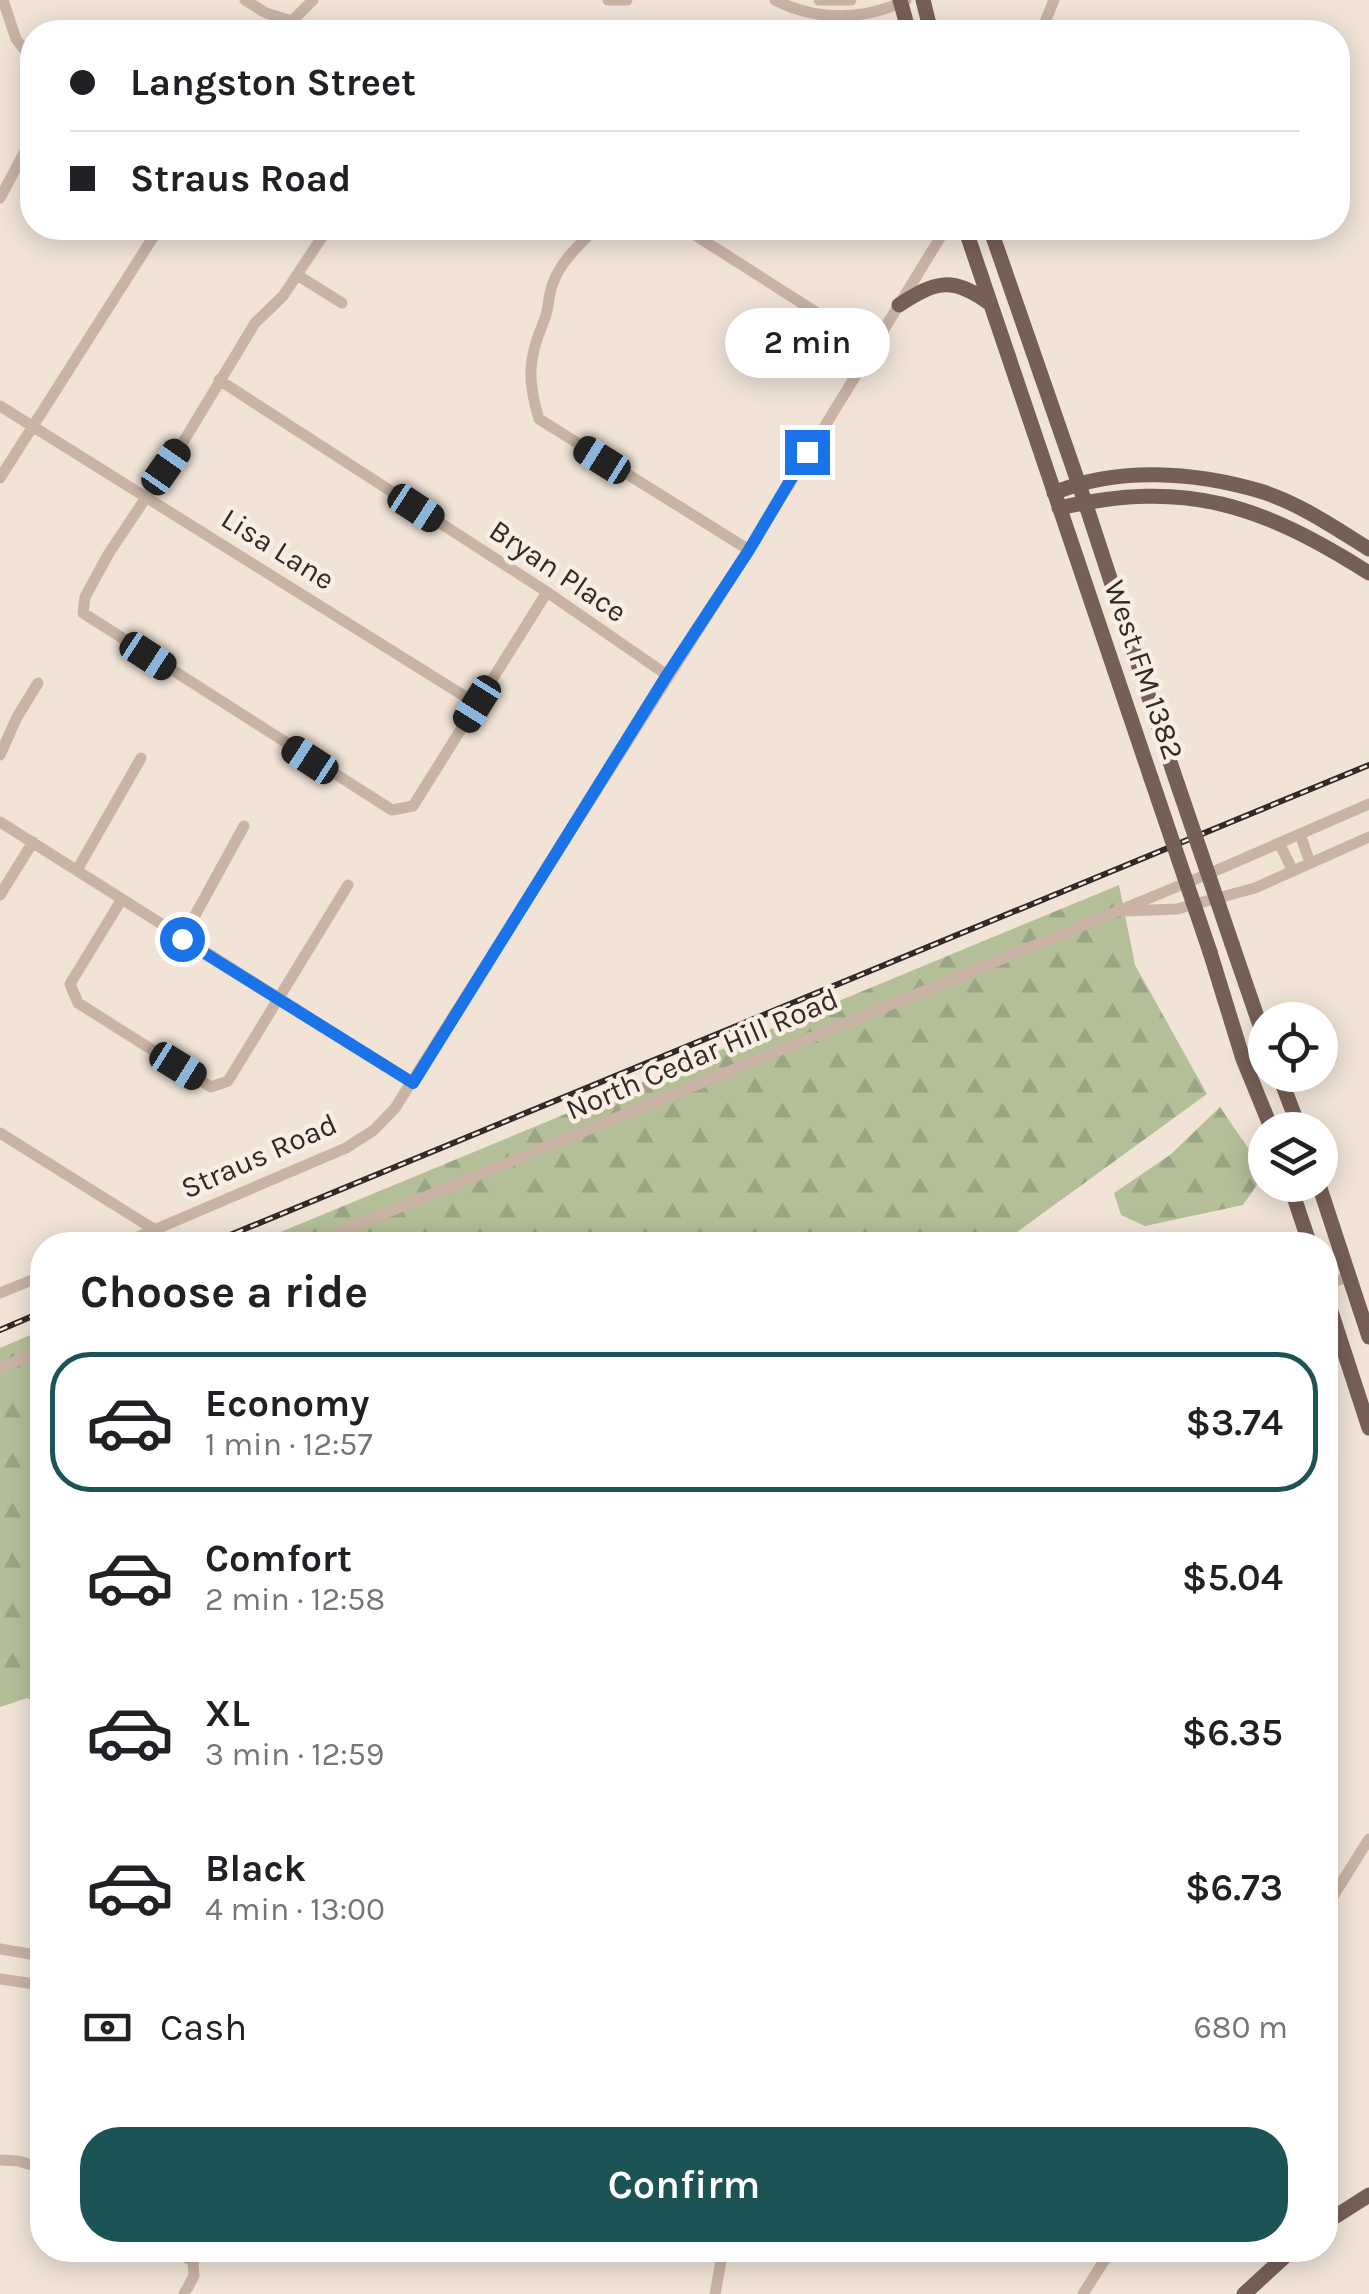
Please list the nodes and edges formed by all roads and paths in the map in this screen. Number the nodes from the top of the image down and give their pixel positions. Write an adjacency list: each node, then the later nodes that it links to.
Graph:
1 (244, 0): 10 (street)
2 (313, 0): 11 (street)
3 (608, 0): 4 (street)
4 (627, 0)
5 (776, 0): 8 (street)
6 (818, 0): 7 (street)
7 (851, 0)
8 (902, 1)
9 (2, 3): 12 (street)
10 (289, 20)
11 (293, 20)
12 (20, 44)
13 (20, 160): 14 (street)
14 (0, 198)
15 (150, 240): 29 (street)
16 (320, 240): 22 (street)
17 (586, 240): 36 (street)
18 (703, 240): 26 (street)
19 (939, 240): 24 (street, Straus Road)
20 (969, 240): 25 (main road, West FM 1382)
21 (994, 240): 31 (main road, West FM 1382)
22 (297, 275): 23 (street); 27 (street)
23 (342, 303)
24 (899, 304): 25 (main road); 26 (street, Straus Road)
25 (990, 304): 33 (main road, West FM 1382)
26 (872, 348): 36 (street, Straus Road)
27 (220, 380): 32 (street); 38 (street, Bryan Place)
28 (0, 406): 29 (street, Lisa Lane)
29 (34, 424): 30 (street); 32 (street, Lisa Lane)
30 (0, 478)
31 (1078, 482): 33 (main road); 34 (main road, West FM 1382); 35 (main road)
32 (146, 495): 41 (street, Lisa Lane); 41 (street)
33 (1057, 500): 34 (main road); 62 (main road, West FM 1382, bridge)
34 (1085, 502): 37 (main road); 60 (main road, West FM 1382, bridge)
35 (1369, 549)
36 (749, 550): 39 (street, Straus Road)
37 (1369, 573)
38 (547, 592): 39 (street, Bryan Place); 41 (street)
39 (667, 675): 61 (street, Straus Road)
40 (38, 684): 42 (street)
41 (477, 704)
42 (0, 755)
43 (141, 758): 52 (street)
44 (1369, 804): 47 (street, North Cedar Hill Road)
45 (0, 822): 49 (street)
46 (244, 826): 58 (street)
47 (1300, 834): 50 (street, North Cedar Hill Road); 51 (street)
48 (1369, 837): 51 (street, North Cedar Hill Road)
49 (33, 842): 52 (street); 55 (street)
50 (1279, 844): 53 (street); 57 (street, North Cedar Hill Road)
51 (1310, 864): 53 (street, North Cedar Hill Road)
52 (77, 870): 56 (street)
53 (1292, 871): 57 (street, North Cedar Hill Road)
54 (348, 885): 59 (street)
55 (0, 895)
56 (122, 899): 58 (street); 59 (street)
57 (1116, 911): 68 (street, North Cedar Hill Road)
58 (182, 939): 59 (street)
59 (278, 999): 61 (street)
60 (1252, 1002)
61 (413, 1083): 66 (street, Straus Road)
62 (1265, 1112)
63 (0, 1134): 66 (street)
64 (1296, 1202): 69 (main road)
65 (1325, 1202): 70 (main road)
66 (156, 1230): 67 (street, Straus Road)
67 (151, 1232)
68 (339, 1232)
69 (1306, 1232)
70 (1335, 1232)
71 (1338, 1242): 72 (main road)
72 (1350, 1278): 74 (street); 76 (main road)
73 (30, 1281): 75 (street)
74 (1338, 1281)
75 (0, 1293)
76 (1357, 1298): 77 (street); 79 (main road)
77 (1338, 1300)
78 (1338, 1336): 82 (main road)
79 (1369, 1338)
80 (30, 1355): 81 (street)
81 (0, 1368)
82 (1369, 1428)
83 (1369, 1839): 84 (street)
84 (1338, 1888)
85 (0, 1949): 86 (street)
86 (30, 1954)
87 (0, 1978): 88 (street)
88 (30, 1983)
89 (0, 2160): 90 (street)
90 (30, 2164)
91 (1369, 2195): 92 (main road)
92 (1338, 2215)
93 (193, 2262): 97 (street)
94 (721, 2262): 98 (street)
95 (1104, 2262): 99 (street)
96 (1279, 2262): 100 (main road)
97 (184, 2294)
98 (715, 2294)
99 (1084, 2294)
100 (1244, 2294)

